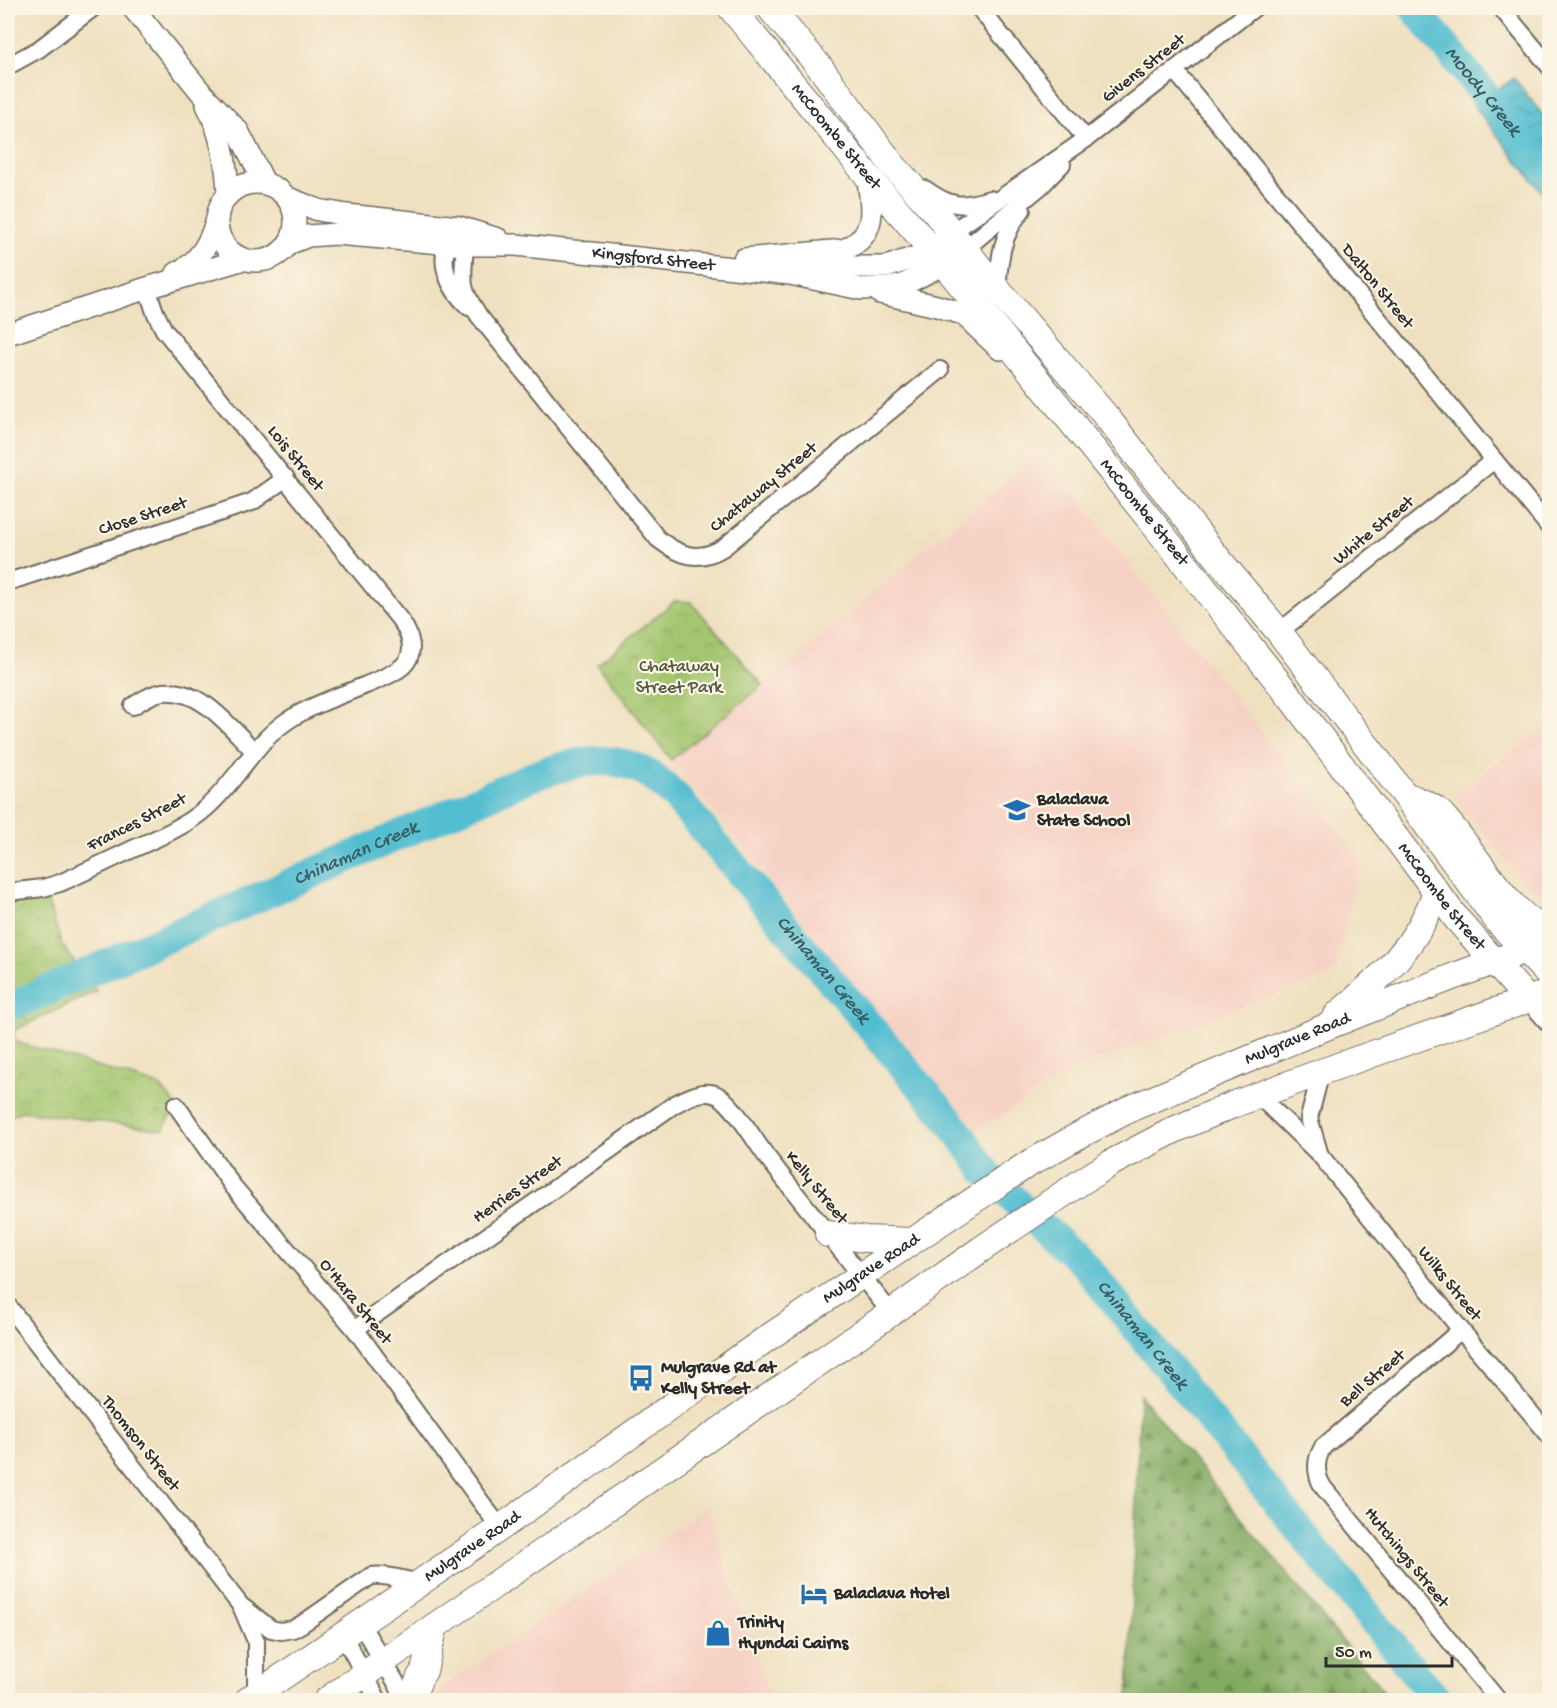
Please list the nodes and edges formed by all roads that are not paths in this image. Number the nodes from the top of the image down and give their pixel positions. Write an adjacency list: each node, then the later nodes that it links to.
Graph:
1 (93, 8): 8 (street)
2 (133, 8): 11 (street)
3 (731, 8): 14 (main road, McCoombe Street)
4 (770, 8): 13 (main road, McCoombe Street)
5 (979, 8): 12 (street)
6 (1254, 8): 10 (street, Givens Street)
7 (1501, 8): 9 (street)
8 (8, 66)
9 (1550, 67)
10 (1175, 71): 12 (street, Givens Street); 34 (street, Dalton Street)
11 (200, 91): 15 (street); 18 (street)
12 (1086, 139): 16 (street, Givens Street); 17 (street, Givens Street)
13 (891, 163): 17 (street, Givens Street); 22 (main road, McCoombe Street)
14 (867, 175): 24 (main road, McCoombe Street); 26 (street)
15 (265, 184): 18 (street); 19 (street)
16 (1041, 186): 22 (street, Givens Street); 30 (street, Givens Street)
17 (1005, 194): 22 (street, Givens Street)
18 (228, 195): 20 (street)
19 (288, 198): 21 (street, Kingsford Street); 23 (street)
20 (217, 219): 25 (street); 28 (street)
21 (457, 239): 23 (street, Kingsford Street); 26 (street, Kingsford Street); 32 (street, Chataway Street)
22 (959, 240): 24 (street, Kingsford Street); 30 (main road, McCoombe Street)
23 (288, 244): 25 (street)
24 (937, 257): 27 (street, Kingsford Street); 29 (street, Kingsford Street); 33 (main road, McCoombe Street)
25 (244, 259): 28 (street)
26 (695, 264): 27 (street, Kingsford Street)
27 (790, 274): 29 (street, Kingsford Street)
28 (147, 288): 31 (street); 35 (street, Lois Street)
29 (861, 289): 33 (street)
30 (997, 289): 38 (main road, McCoombe Street)
31 (8, 334)
32 (940, 370)
33 (1062, 411): 44 (main road, McCoombe Street)
34 (1494, 460): 36 (street, Dalton Street); 38 (street, White Street)
35 (286, 478): 37 (street, Close Street); 39 (street, Lois Street)
36 (1550, 528)
37 (8, 582)
38 (1279, 632): 42 (main road, McCoombe Street)
39 (411, 655): 41 (street, Frances Street)
40 (133, 706): 41 (street)
41 (254, 751): 43 (street, Frances Street)
42 (1404, 794): 45 (main road); 47 (main road, McCoombe Street)
43 (8, 892)
44 (1436, 892): 48 (main road, McCoombe Street); 52 (main road)
45 (1550, 932)
46 (1550, 941): 47 (main road, Mulgrave Road)
47 (1525, 950): 48 (main road, Mulgrave Road); 49 (main road, McCoombe Street)
48 (1494, 961): 50 (main road, McCoombe Street); 52 (main road, Mulgrave Road)
49 (1550, 976)
50 (1538, 996): 51 (street, McCoombe Street); 53 (main road, Mulgrave Road)
51 (1550, 1025)
52 (1321, 1029): 59 (main road, Mulgrave Road)
53 (1321, 1072): 55 (main road, Mulgrave Road); 57 (street, Wilks Street)
54 (708, 1092): 58 (street, Kelly Street); 63 (street, Herries Street)
55 (1258, 1095): 57 (street, Wilks Street); 62 (main road, Mulgrave Road)
56 (176, 1105): 63 (street, O'Hara Street)
57 (1320, 1155): 64 (street, Wilks Street)
58 (828, 1234): 59 (main road); 60 (street, Kelly Street)
59 (910, 1241): 60 (main road, Mulgrave Road)
60 (861, 1275): 62 (street, Kelly Street); 67 (main road, Mulgrave Road)
61 (8, 1306): 69 (street, Thomson Street)
62 (891, 1313): 70 (main road, Mulgrave Road)
63 (355, 1329): 67 (street, O'Hara Street)
64 (1461, 1330): 65 (street, Wilks Street); 66 (street, Bell Street)
65 (1550, 1436)
66 (1317, 1464): 78 (street, Hutchings Street)
67 (500, 1528): 68 (main road, Mulgrave Road)
68 (420, 1583): 69 (street, Thomson Street); 71 (main road, Mulgrave Road)
69 (241, 1606): 73 (street, Thomson Street)
70 (435, 1626): 72 (main road, Mulgrave Road); 77 (main road)
71 (352, 1629): 72 (street); 72 (street); 73 (main road, Mulgrave Road)
72 (375, 1668): 74 (main road, Mulgrave Road); 75 (street); 76 (street)
73 (252, 1698)
74 (327, 1701)
75 (378, 1701)
76 (404, 1701)
77 (411, 1701)
78 (1498, 1701)

